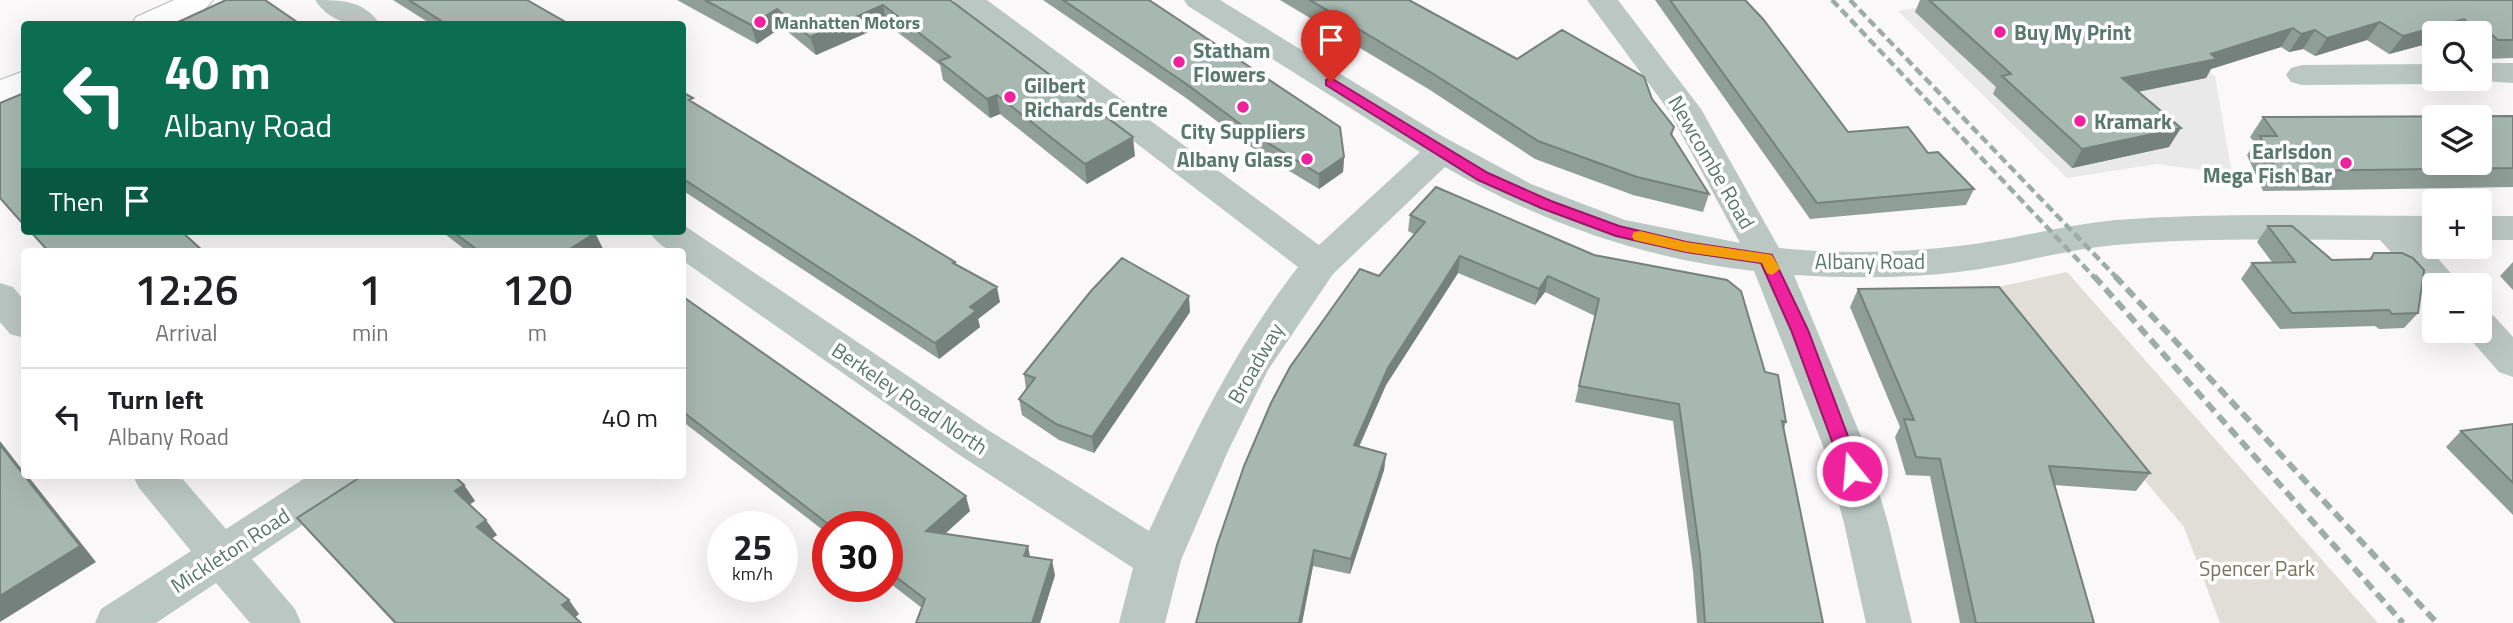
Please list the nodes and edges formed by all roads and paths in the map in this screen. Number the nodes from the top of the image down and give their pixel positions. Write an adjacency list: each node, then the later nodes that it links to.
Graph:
1 (198, 0): 6 (main road)
2 (330, 0): 7 (street)
3 (968, 0): 21 (street)
4 (1199, 0): 14 (street, Albany Road)
5 (1602, 0): 20 (street, Newcombe Road)
6 (153, 21)
7 (361, 21)
8 (2492, 73): 9 (street)
9 (2513, 73)
10 (2422, 74): 11 (street)
11 (2302, 75)
12 (21, 82): 13 (main road)
13 (0, 92)
14 (1441, 151): 20 (street, Albany Road); 21 (street, Broadway)
15 (2422, 228): 18 (street, Albany Road)
16 (2492, 228): 17 (street)
17 (2513, 228)
18 (2390, 229): 20 (street, Albany Road); 22 (street)
19 (680, 243): 28 (street, Berkeley Road North)
20 (1767, 259): 32 (street, Newcombe Road)
21 (1320, 265): 28 (street, Broadway)
22 (2431, 273)
23 (2492, 339): 24 (street)
24 (2513, 362)
25 (157, 479): 27 (street)
26 (337, 479): 27 (street, Mickleton Road)
27 (222, 555): 29 (street, Mickleton Road); 30 (street)
28 (1158, 560): 31 (street, Broadway)
29 (118, 623)
30 (278, 623)
31 (1142, 623)
32 (1889, 623)

